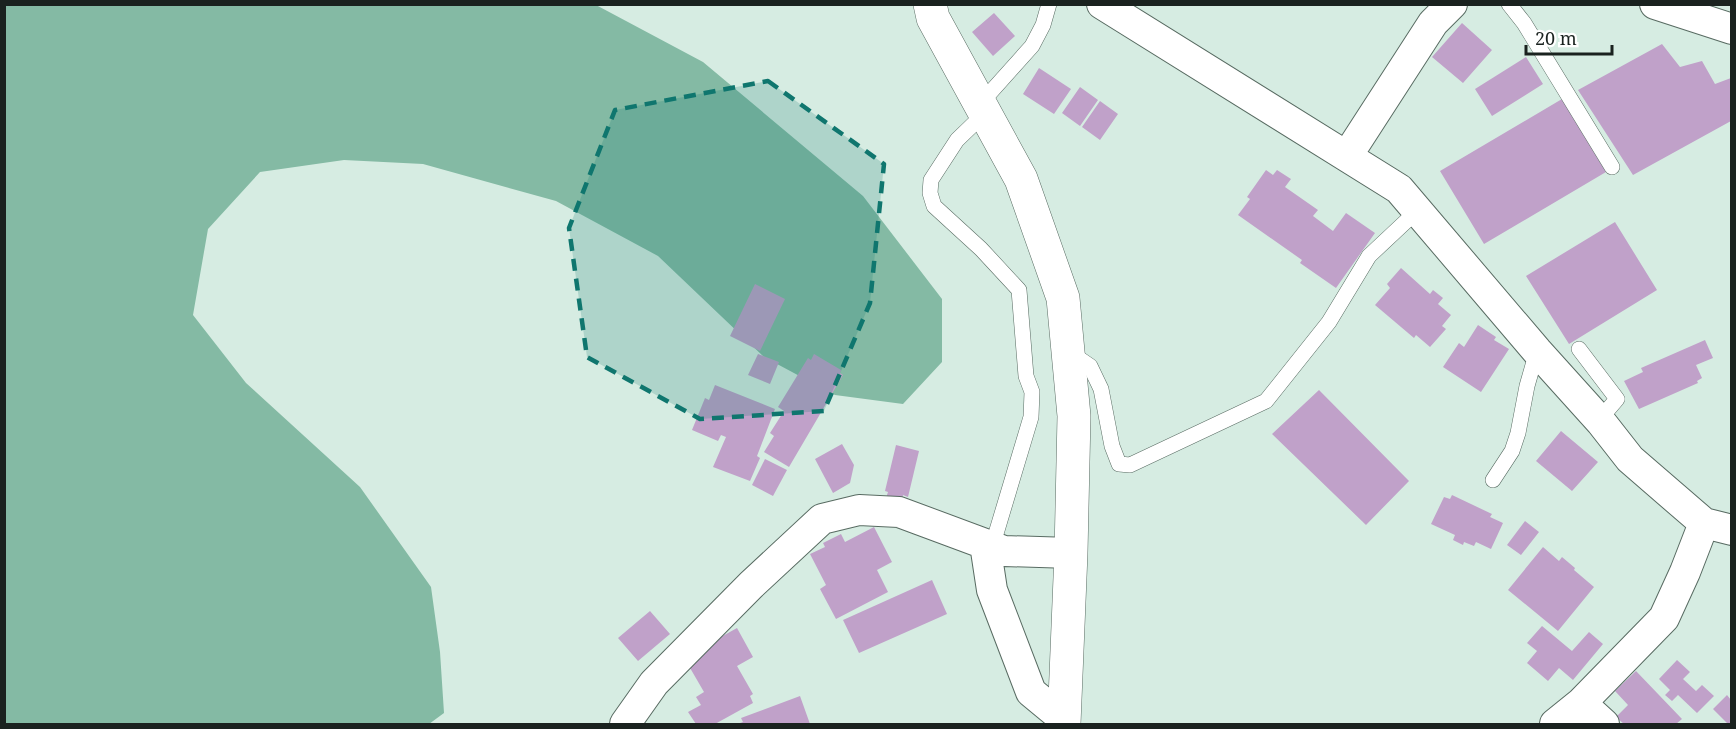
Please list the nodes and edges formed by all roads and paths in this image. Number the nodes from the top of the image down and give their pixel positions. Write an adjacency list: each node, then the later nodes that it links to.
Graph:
1 (930, 4): 8 (street)
2 (1049, 4): 8 (lane)
3 (1102, 4): 9 (street)
4 (1452, 4): 9 (street)
5 (1509, 4): 10 (lane)
6 (1655, 4): 7 (street)
7 (1731, 29)
8 (983, 109): 13 (street); 18 (lane)
9 (1347, 156): 11 (street)
10 (1612, 167)
11 (1417, 211): 13 (lane); 14 (street)
12 (1579, 349): 15 (lane)
13 (1067, 350): 19 (street)
14 (1537, 351): 15 (street); 16 (lane)
15 (1599, 420): 17 (street)
16 (1493, 480)
17 (1718, 527): 20 (street)
18 (988, 545): 19 (street); 21 (street); 22 (street)
19 (1071, 553): 21 (street)
20 (1581, 703): 23 (street); 24 (street)
21 (1064, 722)
22 (625, 724)
23 (1555, 724)
24 (1604, 724)

